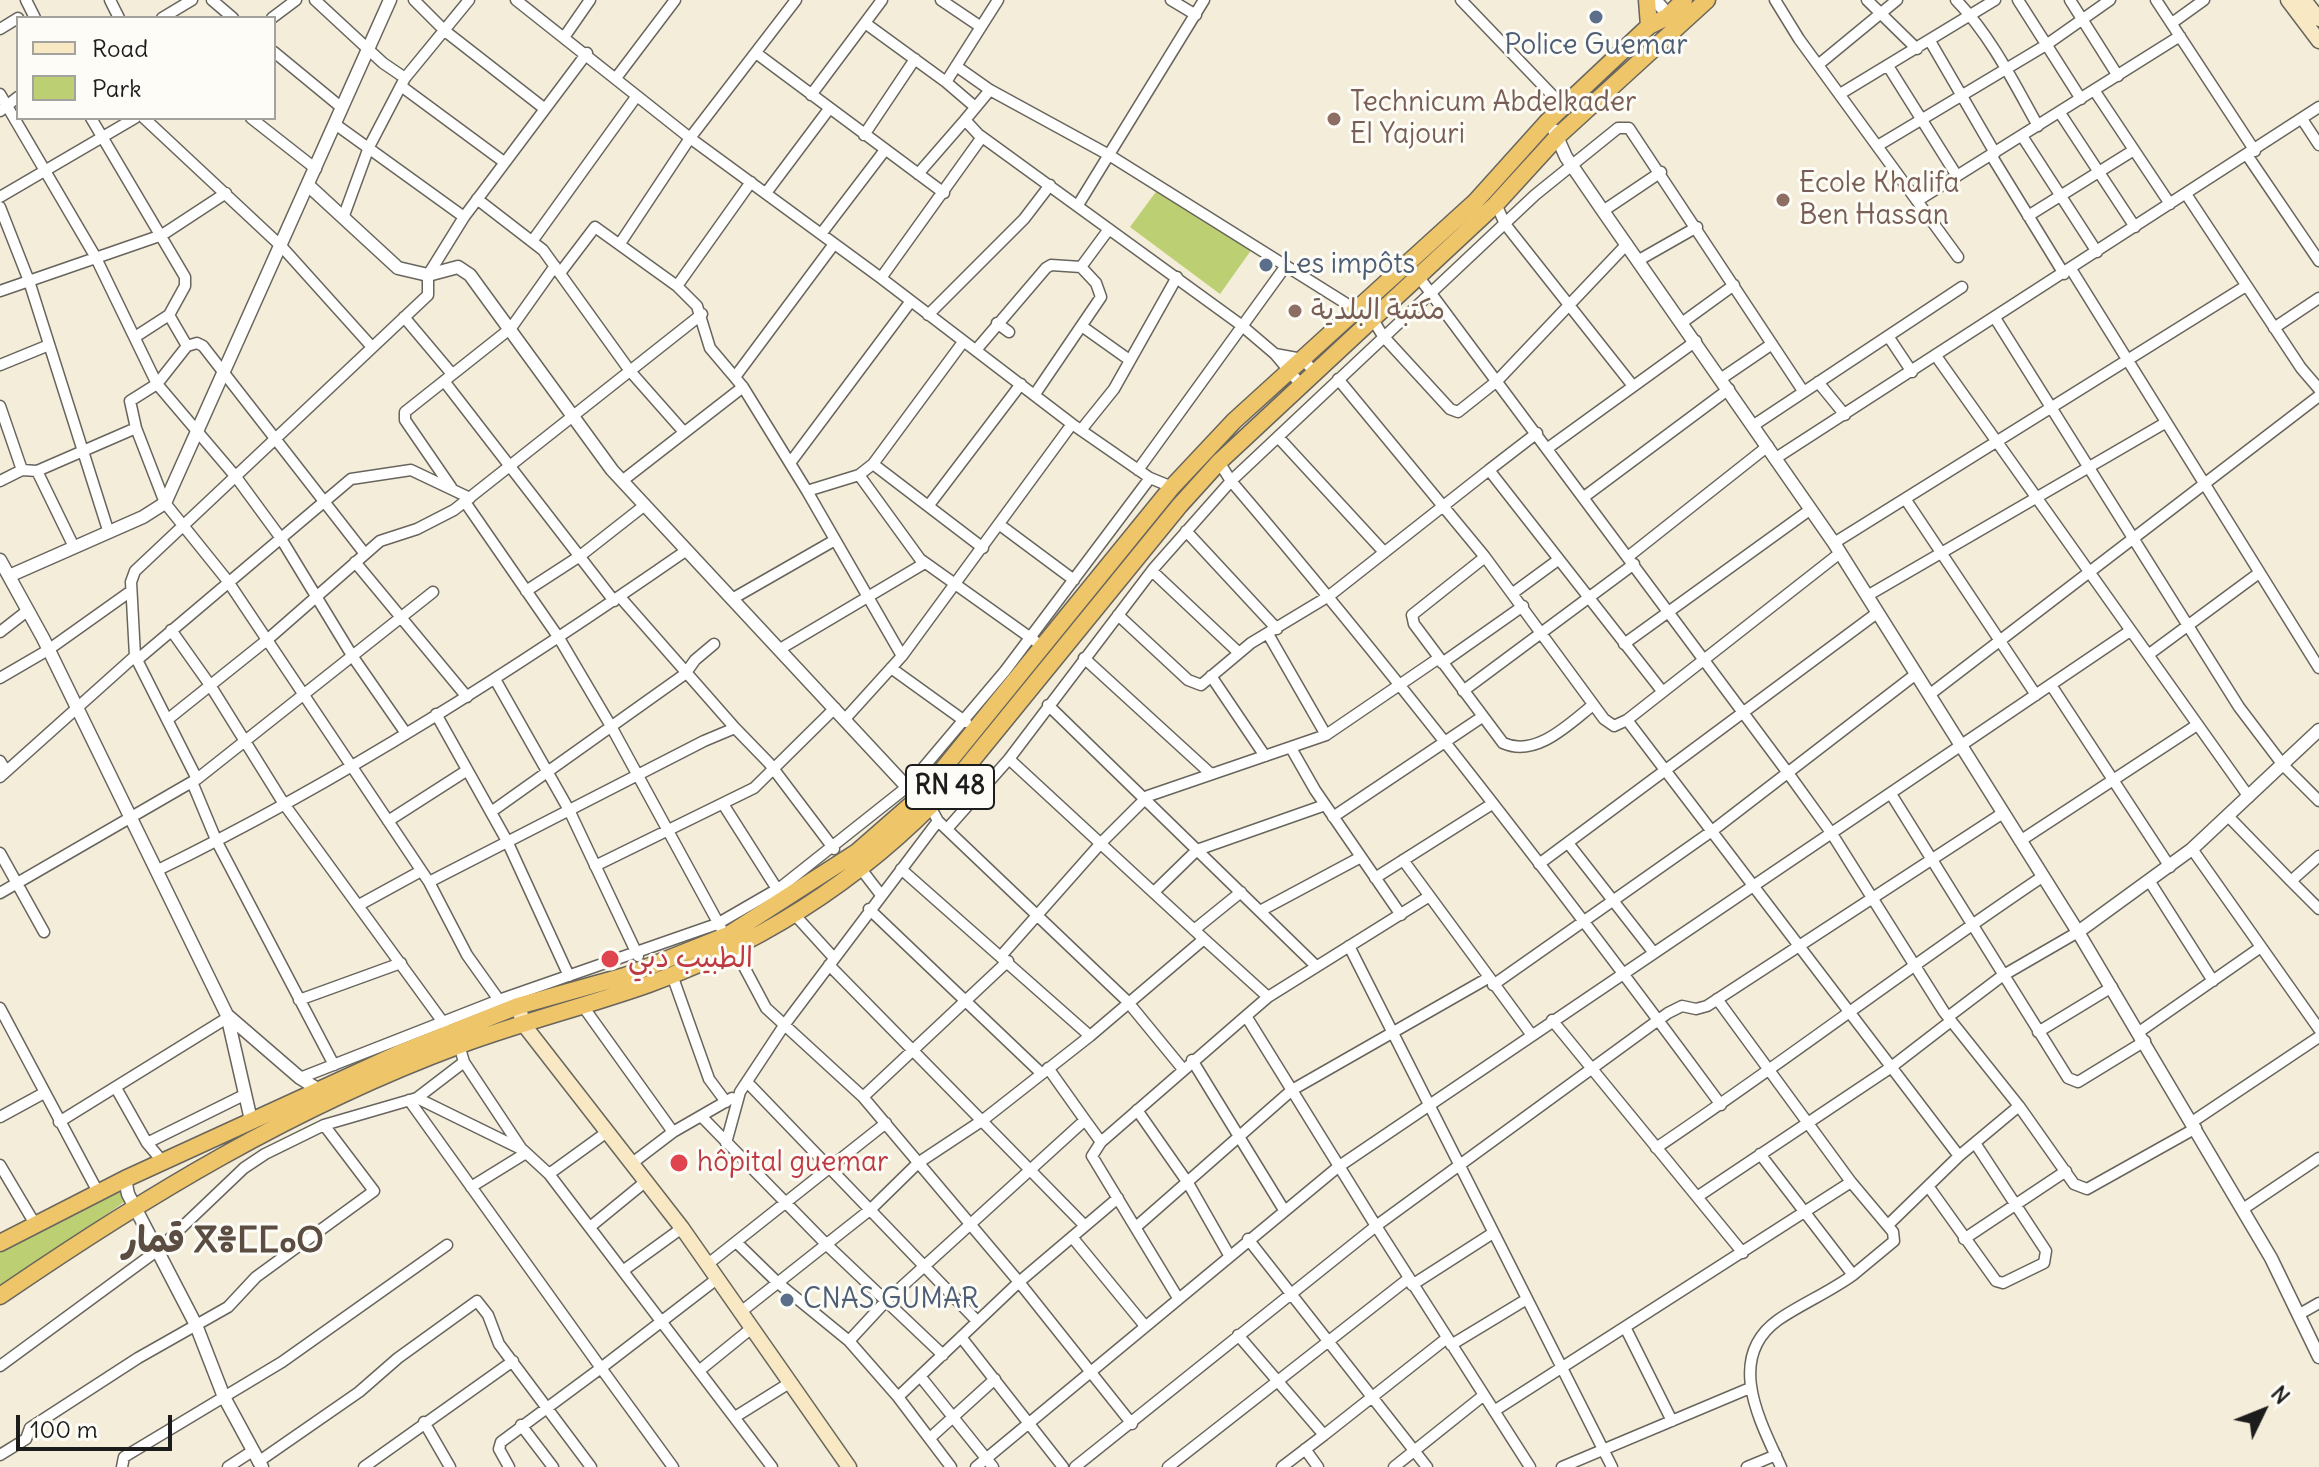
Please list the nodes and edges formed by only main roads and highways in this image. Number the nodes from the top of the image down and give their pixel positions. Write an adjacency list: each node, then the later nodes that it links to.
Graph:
1 (1647, 0): 7 (highway)
2 (1707, 0): 5 (highway, RN 48)
3 (2288, 0): 8 (main road)
4 (2304, 0): 6 (main road)
5 (1679, 10): 7 (highway, RN 48); 9 (highway, RN 48)
6 (2319, 19)
7 (1649, 26): 9 (highway, RN 48)
8 (2319, 41)
9 (1553, 128): 10 (highway, RN 48); 10 (highway, RN 48)
10 (1365, 314): 11 (highway, RN 48); 11 (highway, RN 48)
11 (929, 808): 12 (highway, RN 48); 12 (highway, RN 48)
12 (726, 936): 13 (highway, RN 48); 15 (highway, RN 48)
13 (540, 1000): 14 (highway, RN 48); 15 (main road)
14 (518, 1006): 16 (main road); 17 (highway, RN 48)
15 (544, 1018): 16 (highway, RN 48); 18 (main road)
16 (524, 1025): 17 (highway, RN 48); 18 (main road)
17 (454, 1040): 19 (highway, RN 48); 20 (highway, RN 48)
18 (548, 1052): 21 (main road)
19 (0, 1243)
20 (0, 1296)
21 (845, 1466)

